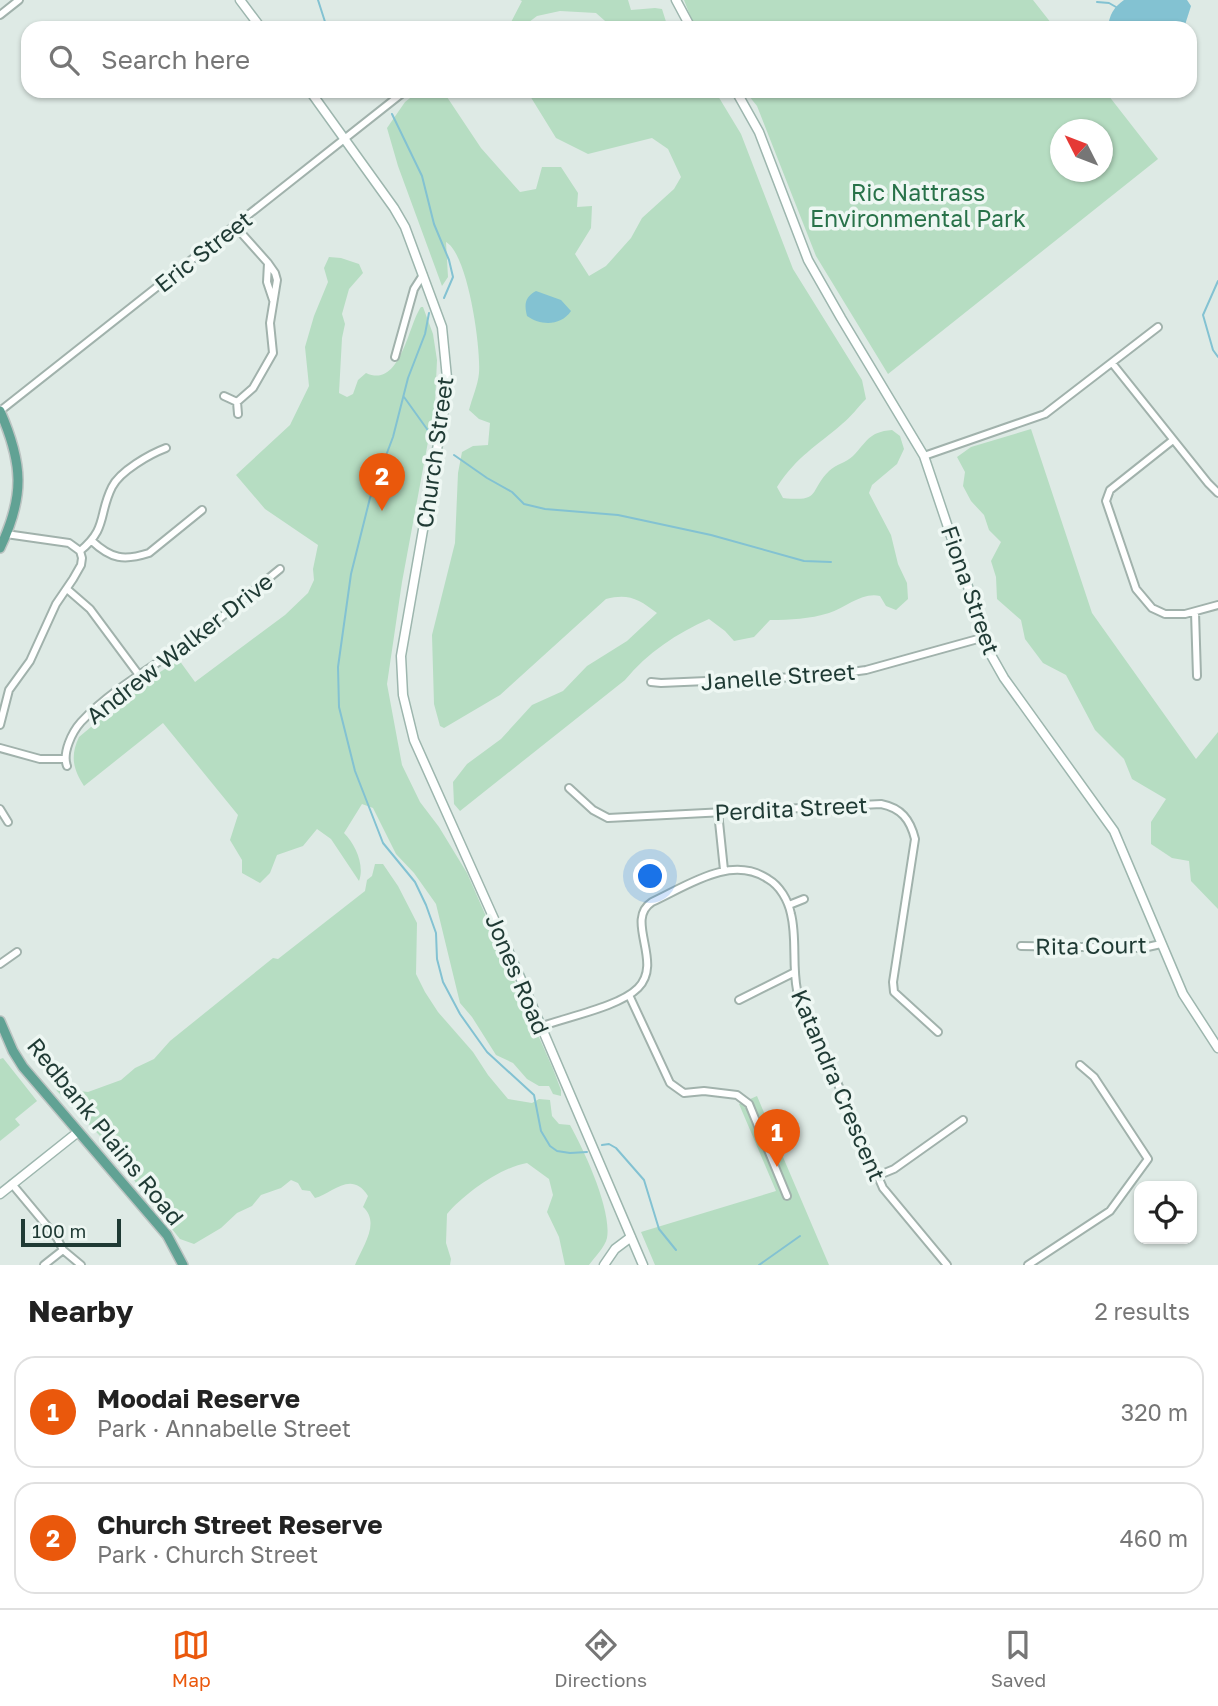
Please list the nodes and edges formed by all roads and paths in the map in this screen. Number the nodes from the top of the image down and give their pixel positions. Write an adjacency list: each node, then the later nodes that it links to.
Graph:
1 (19, 0): 4 (street)
2 (240, 0): 5 (street)
3 (676, 0): 6 (street)
4 (0, 15)
5 (256, 21)
6 (687, 21)
7 (315, 98): 10 (street, Church Street)
8 (396, 98): 10 (street, Eric Street)
9 (740, 98): 22 (street, Fiona Street)
10 (344, 139): 11 (street, Eric Street); 12 (street, Church Street)
11 (234, 226): 17 (street); 18 (street, Eric Street)
12 (423, 275): 14 (street); 36 (street, Church Street)
13 (1158, 327): 15 (street)
14 (395, 357)
15 (1112, 363): 20 (street); 22 (street)
16 (224, 396): 17 (street)
17 (237, 402): 19 (street)
18 (0, 411): 25 (main road)
19 (238, 415)
20 (1173, 440): 23 (street); 32 (street)
21 (166, 448): 26 (street)
22 (924, 456): 33 (street, Fiona Street)
23 (1218, 493)
24 (202, 510): 26 (street)
25 (6, 534): 27 (main road); 28 (street)
26 (92, 541): 28 (street)
27 (0, 548)
28 (80, 551): 30 (street)
29 (281, 569): 34 (street, Andrew Walker Drive)
30 (67, 589): 34 (street); 38 (street)
31 (1218, 606): 32 (street)
32 (1195, 612): 35 (street)
33 (985, 637): 37 (street, Janelle Street); 47 (street, Fiona Street)
34 (139, 675): 39 (street, Andrew Walker Drive)
35 (1198, 676)
36 (401, 680): 55 (street, Jones Road)
37 (651, 682)
38 (0, 725)
39 (0, 748)
40 (569, 788): 42 (street, Perdita Street)
41 (0, 809): 43 (street)
42 (718, 812): 44 (street); 56 (street, Perdita Street)
43 (8, 822)
44 (724, 870): 46 (street); 52 (street)
45 (804, 899): 46 (street)
46 (789, 905): 51 (street, Katandra Crescent)
47 (1161, 944): 48 (street, Rita Court); 57 (street, Fiona Street)
48 (1021, 946)
49 (17, 952): 50 (street)
50 (0, 964)
51 (793, 973): 53 (street); 61 (street, Katandra Crescent)
52 (629, 995): 55 (street); 64 (street)
53 (739, 1000)
54 (0, 1021): 60 (main road, Redbank Plains Road)
55 (540, 1027): 65 (street, Jones Road)
56 (938, 1032)
57 (1218, 1048)
58 (1080, 1065): 73 (street)
59 (963, 1119): 61 (street)
60 (78, 1132): 62 (street); 69 (main road, Redbank Plains Road)
61 (877, 1176): 72 (street, Katandra Crescent)
62 (12, 1184): 63 (street); 66 (street)
63 (0, 1194)
64 (787, 1196)
65 (631, 1237): 70 (street); 71 (street, Jones Road)
66 (63, 1250): 67 (street); 68 (street)
67 (44, 1265)
68 (81, 1265)
69 (183, 1265)
70 (604, 1265)
71 (643, 1265)
72 (947, 1265)
73 (1028, 1265)

